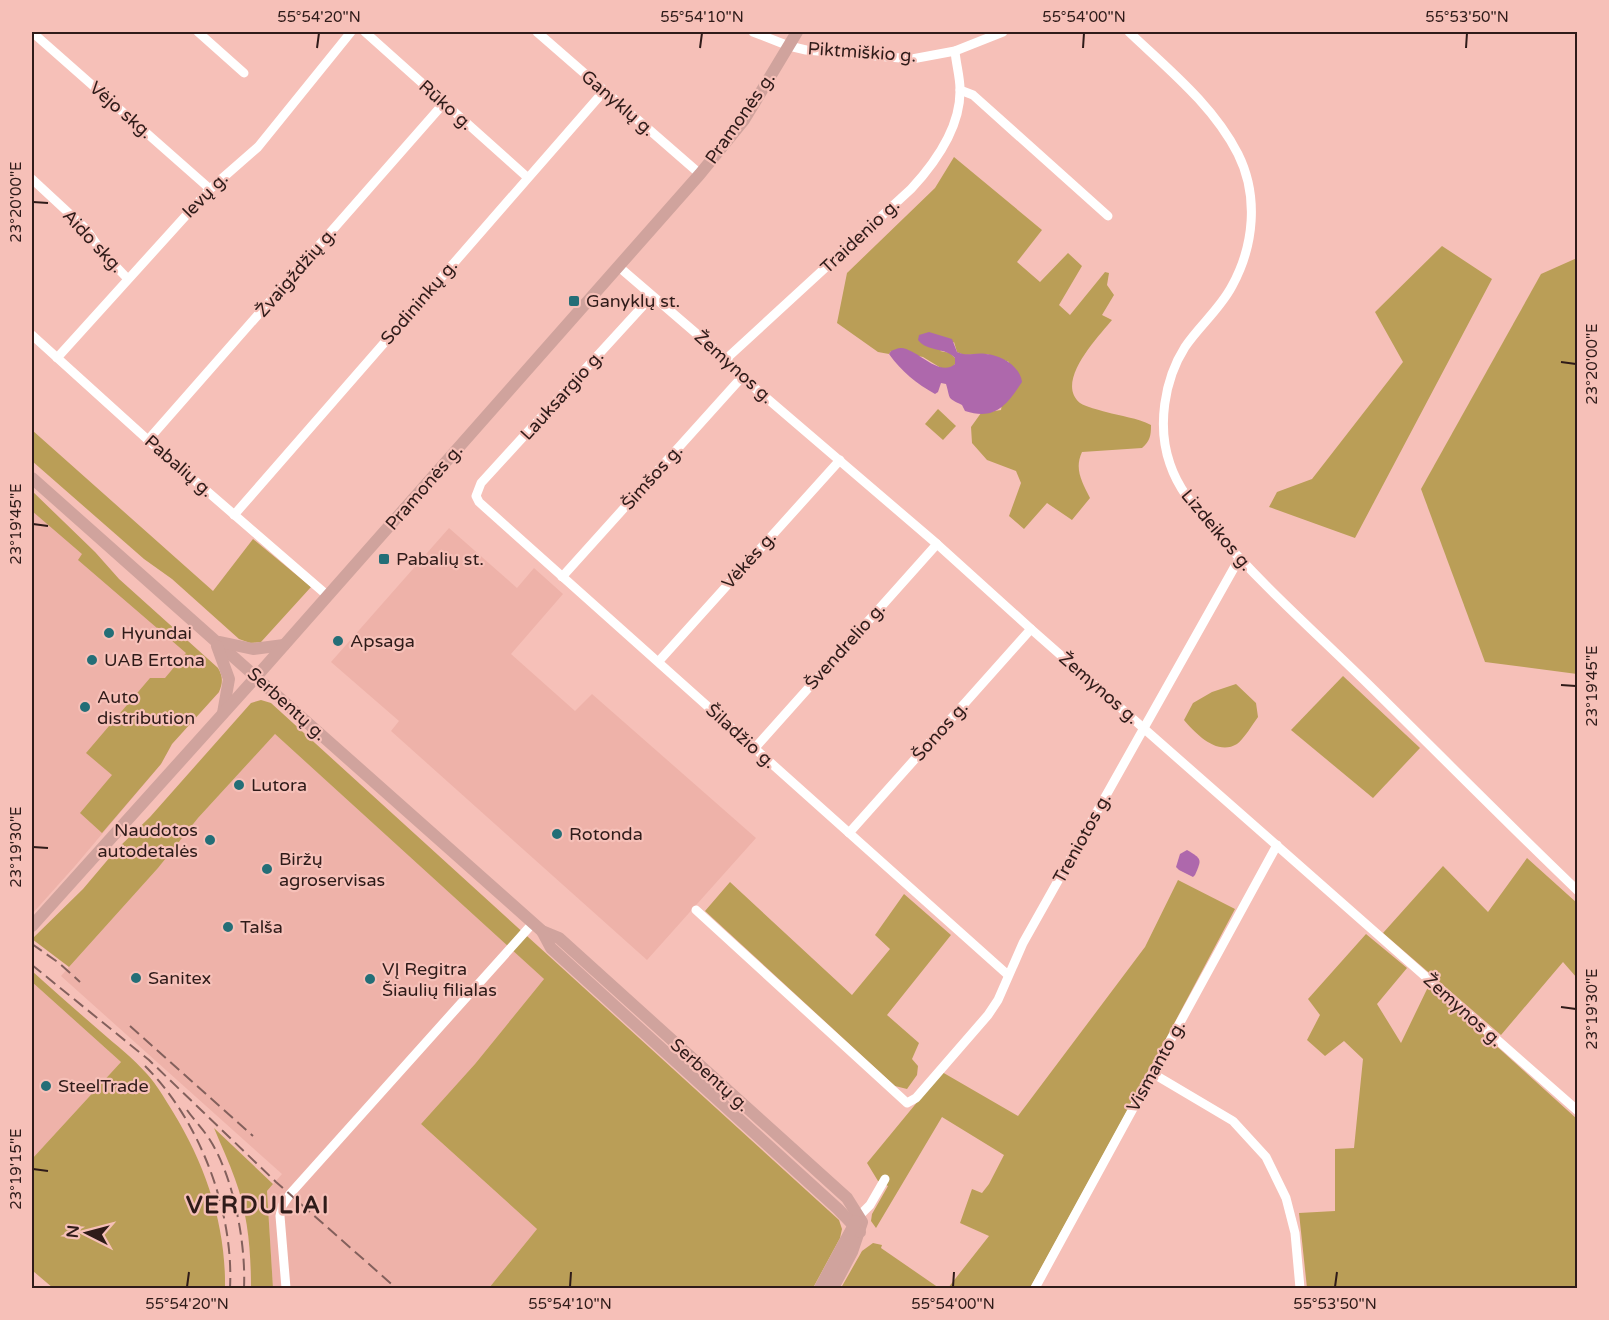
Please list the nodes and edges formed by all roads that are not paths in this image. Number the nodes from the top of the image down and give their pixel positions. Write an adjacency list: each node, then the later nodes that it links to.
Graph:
1 (32, 32): 19 (street, Vėjo skg.)
2 (198, 32): 12 (street)
3 (351, 32): 19 (street, Ievų g.)
4 (365, 32): 15 (street, Rūko g.)
5 (537, 32): 14 (street, Ganyklų g.)
6 (753, 32): 10 (street, Piktmiškio g.)
7 (796, 32): 10 (main road, Pramonės g.)
8 (1003, 32): 11 (street, Piktmiškio g.)
9 (1129, 32): 34 (street, Lizdeikos g.)
10 (789, 46): 11 (street, Piktmiškio g.); 16 (main road, Pramonės g.)
11 (955, 51): 13 (street, Traidenio g.)
12 (244, 73)
13 (960, 90): 20 (street); 26 (street, Traidenio g.)
14 (604, 91): 16 (street, Ganyklų g.); 17 (street, Sodininkų g.)
15 (444, 103): 17 (street, Rūko g.); 28 (street, Žvaigždžių g.)
16 (700, 174): 21 (main road, Pramonės g.)
17 (527, 177): 32 (street, Sodininkų g.)
18 (32, 179): 22 (street, Aido skg.)
19 (210, 189): 22 (street, Ievų g.)
20 (1108, 216)
21 (619, 267): 23 (street, Žemynos g.); 36 (main road, Pramonės g.)
22 (127, 278): 25 (street, Ievų g.)
23 (652, 296): 26 (street, Žemynos g.); 31 (street, Lauksargio g.)
24 (32, 335): 25 (street, Pabalių g.)
25 (57, 357): 28 (street, Pabalių g.)
26 (726, 358): 27 (street, Žemynos g.)
27 (742, 376): 29 (street, Žemynos g.); 35 (street, Šimšos g.)
28 (148, 440): 32 (street, Pabalių g.)
29 (840, 460): 33 (street, Žemynos g.); 40 (street, Vėkės g.)
30 (32, 478): 38 (main road, Serbentų g.)
31 (477, 496): 35 (street, Šiladžio g.)
32 (234, 515): 36 (street, Pabalių g.)
33 (937, 544): 37 (street, Žemynos g.); 44 (street, Švendrelio g.)
34 (1239, 559): 43 (street, Treniotos g.); 47 (street, Lizdeikos g.)
35 (562, 577): 40 (street, Šiladžio g.)
36 (328, 596): 39 (main road, Pramonės g.)
37 (1031, 629): 43 (street, Žemynos g.); 45 (street, Šonos g.)
38 (215, 641): 39 (main road); 41 (main road, Serbentų g.); 42 (main road)
39 (284, 645): 41 (main road, Pramonės g.)
40 (658, 661): 44 (street, Šiladžio g.)
41 (256, 677): 42 (main road, Pramonės g.); 50 (main road, Serbentų g.)
42 (223, 714): 49 (main road, Pramonės g.)
43 (1144, 728): 46 (street, Žemynos g.); 51 (street, Treniotos g.)
44 (754, 749): 45 (street, Šiladžio g.)
45 (849, 833): 51 (street, Šiladžio g.)
46 (1277, 845): 52 (street, Vismanto g.); 53 (street, Žemynos g.)
47 (1578, 891)
48 (696, 910): 51 (street, Treniotos g.)
49 (32, 927)
50 (538, 927): 55 (main road, Serbentų g.); 56 (street)
51 (1008, 975)
52 (1152, 1073): 59 (street, Vismanto g.); 60 (street)
53 (1578, 1111)
54 (885, 1179): 55 (street)
55 (857, 1225): 57 (main road); 58 (main road)
56 (286, 1288)
57 (820, 1288)
58 (833, 1288)
59 (1035, 1288)
60 (1300, 1288)

